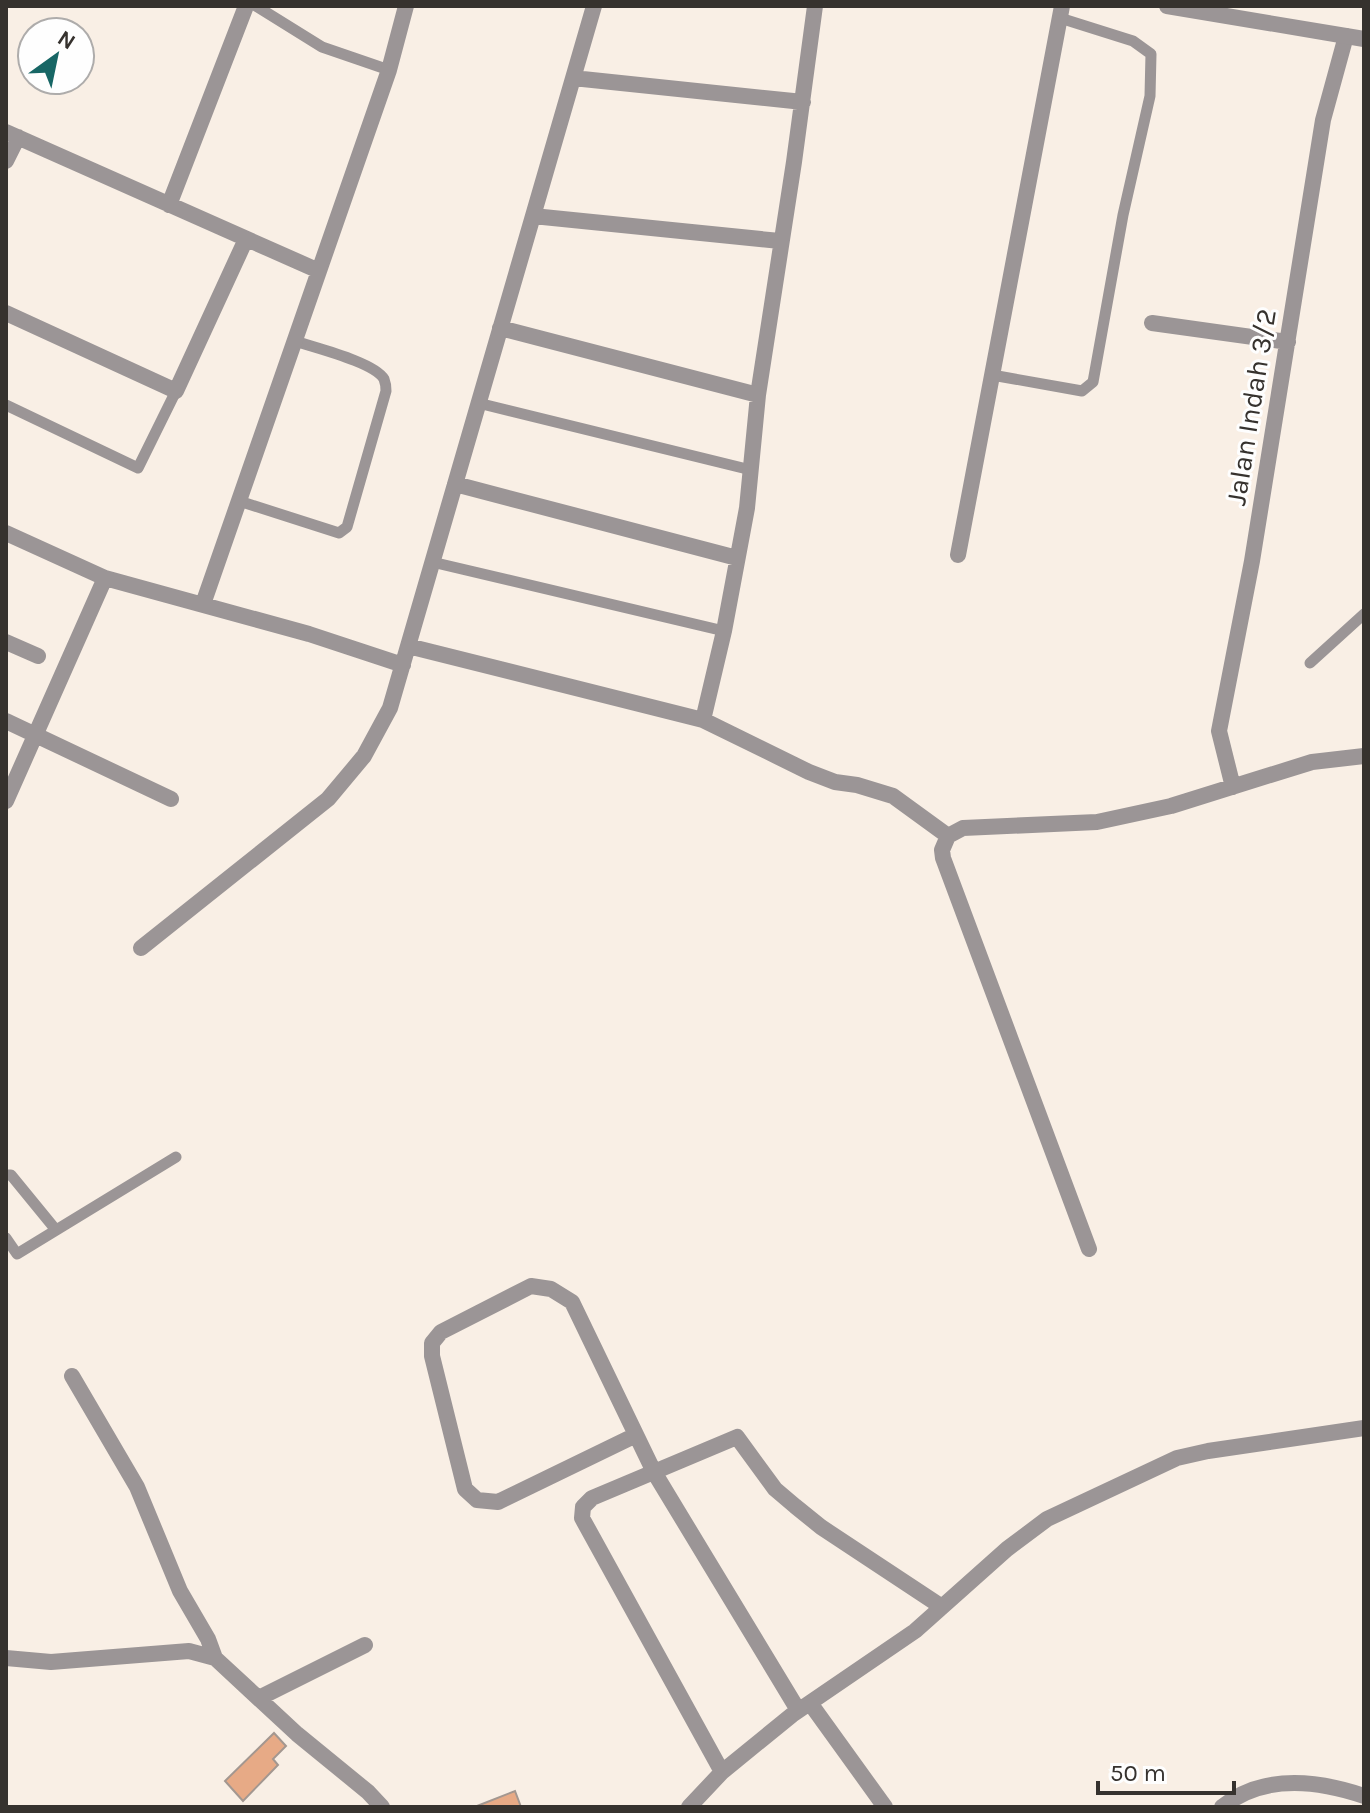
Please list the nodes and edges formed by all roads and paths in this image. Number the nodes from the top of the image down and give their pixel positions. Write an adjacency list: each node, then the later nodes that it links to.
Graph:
1 (246, 6): 15 (street)
2 (256, 6): 10 (lane)
3 (406, 6): 10 (street)
4 (594, 6): 11 (street)
5 (815, 6): 12 (street)
6 (1167, 6): 8 (street)
7 (1061, 12): 25 (street); 25 (lane)
8 (1346, 36): 9 (street); 24 (street, Jalan Indah 3/2)
9 (1364, 39)
10 (389, 70): 19 (street)
11 (573, 78): 12 (street); 16 (street)
12 (803, 102): 18 (street)
13 (12, 134): 14 (street); 15 (street)
14 (6, 161)
15 (169, 205): 17 (street)
16 (533, 216): 18 (street); 22 (street)
17 (246, 239): 19 (street); 26 (street)
18 (780, 241): 27 (street)
19 (319, 271): 23 (street)
20 (6, 313): 26 (street)
21 (1152, 323): 24 (street)
22 (500, 328): 27 (street); 28 (street)
23 (295, 341): 32 (street); 32 (lane)
24 (1288, 342): 50 (street, Jalan Indah 3/2)
25 (992, 375): 34 (street)
26 (176, 391): 29 (lane)
27 (758, 395): 30 (street)
28 (478, 403): 30 (lane); 31 (street)
29 (6, 405)
30 (751, 470): 35 (street)
31 (455, 484): 35 (street); 36 (street)
32 (239, 501): 38 (street)
33 (6, 533): 37 (street)
34 (958, 555)
35 (737, 558): 40 (street)
36 (432, 562): 40 (lane); 42 (street)
37 (105, 578): 38 (street); 48 (street)
38 (203, 604): 45 (street)
39 (1364, 614): 44 (lane)
40 (724, 631): 46 (street)
41 (6, 642): 43 (street)
42 (408, 646): 45 (street); 46 (street)
43 (38, 656)
44 (1310, 663)
45 (403, 665): 54 (street)
46 (703, 720): 53 (street)
47 (6, 721): 48 (street)
48 (35, 734): 51 (street); 52 (street)
49 (1364, 756): 50 (street)
50 (1233, 787): 53 (street)
51 (171, 799)
52 (6, 801)
53 (948, 836): 59 (street)
54 (141, 948)
55 (176, 1157): 57 (lane)
56 (6, 1175): 57 (lane)
57 (56, 1230): 58 (lane)
58 (6, 1238)
59 (1089, 1249)
60 (72, 1376): 67 (street)
61 (1364, 1428): 64 (street)
62 (636, 1435): 62 (street); 63 (street)
63 (654, 1472): 64 (street); 69 (street); 70 (street)
64 (942, 1607): 69 (street)
65 (365, 1645): 68 (street)
66 (6, 1658): 67 (street)
67 (215, 1658): 68 (street)
68 (259, 1698): 72 (street)
69 (804, 1706): 70 (street); 74 (street)
70 (722, 1772): 73 (street)
71 (1364, 1796): 75 (street)
72 (382, 1807)
73 (689, 1807)
74 (885, 1807)
75 (1222, 1807)

